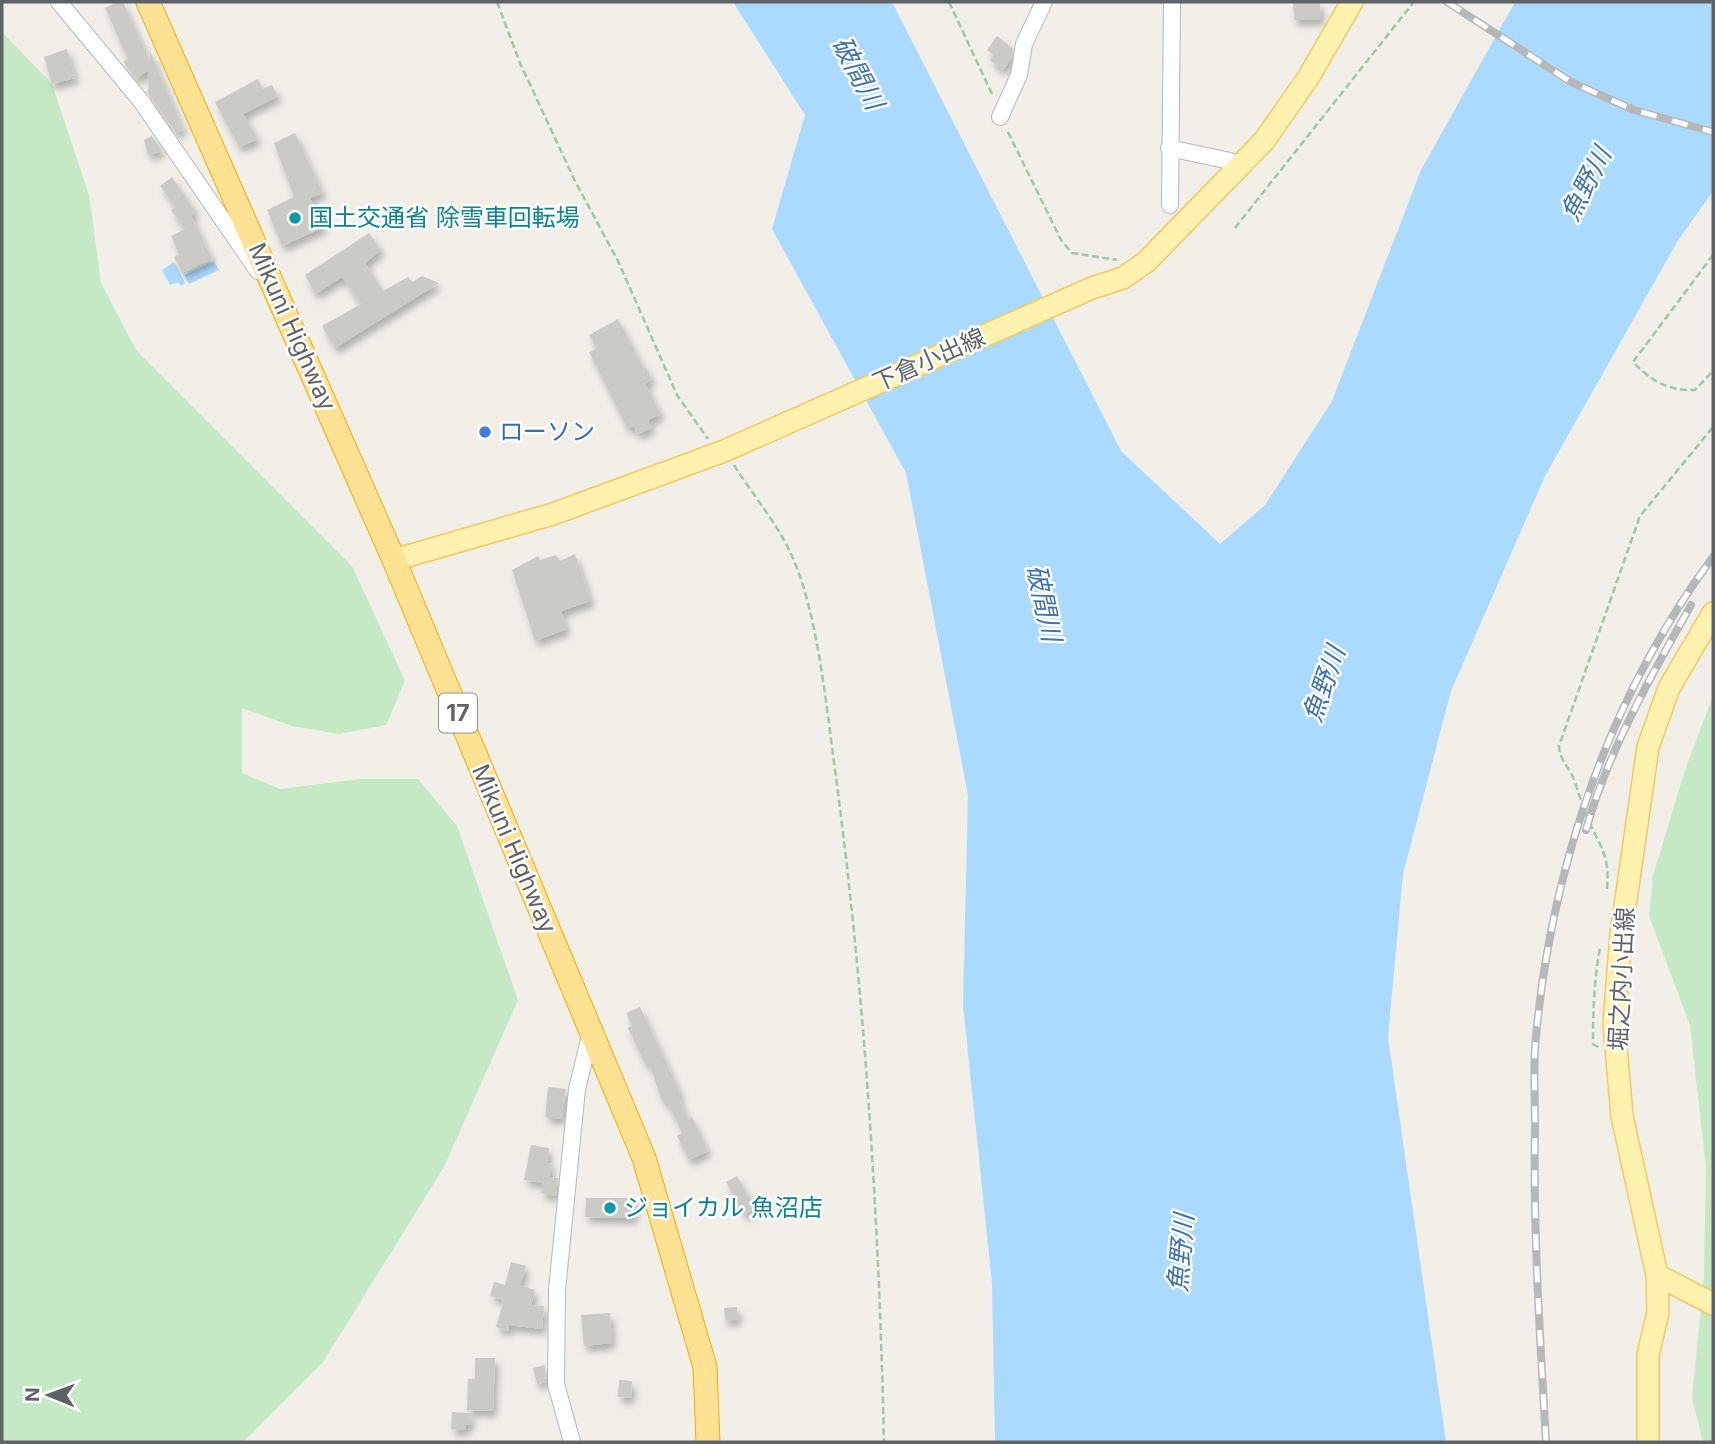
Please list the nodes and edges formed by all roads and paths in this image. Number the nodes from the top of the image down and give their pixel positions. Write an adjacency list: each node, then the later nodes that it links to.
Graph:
1 (59, 2): 16 (street)
2 (148, 2): 16 (highway, Mikuni Highway / 17)
3 (497, 2): 19 (path)
4 (949, 2): 9 (path)
5 (1044, 2): 9 (street)
6 (1172, 2): 10 (street)
7 (1352, 2): 11 (main road, 下倉小出線)
8 (1413, 3): 13 (path)
9 (1000, 117): 15 (path)
10 (1169, 148): 11 (street); 12 (street)
11 (1238, 168): 15 (main road, 下倉小出線)
12 (1170, 205)
13 (1235, 228)
14 (1713, 255): 17 (path)
15 (1146, 262): 19 (main road, 下倉小出線)
16 (283, 307): 20 (highway, Mikuni Highway / 17)
17 (1713, 371)
18 (1713, 427): 22 (path)
19 (726, 449): 20 (main road, 下倉小出線); 30 (path)
20 (394, 561): 24 (highway, Mikuni Highway / 17)
21 (1713, 613): 26 (main road, 堀之内小出線)
22 (1607, 890)
23 (1601, 938): 25 (path)
24 (591, 1032): 28 (street); 29 (highway, Mikuni Highway / 17)
25 (1598, 1048)
26 (1657, 1275): 27 (main road); 31 (main road, 堀之内小出線)
27 (1713, 1304)
28 (572, 1442)
29 (708, 1442)
30 (884, 1442)
31 (1648, 1442)

